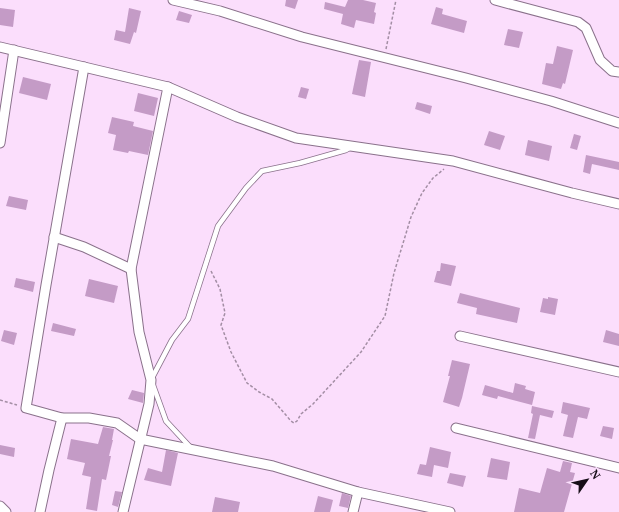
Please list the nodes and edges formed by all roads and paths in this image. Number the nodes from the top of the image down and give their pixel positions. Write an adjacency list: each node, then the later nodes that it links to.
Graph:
1 (173, 0): 6 (street)
2 (396, 0): 6 (path)
3 (495, 0): 8 (street)
4 (0, 47): 5 (street)
5 (14, 50): 7 (street); 11 (street)
6 (385, 57): 10 (street)
7 (84, 67): 9 (street); 15 (street)
8 (619, 72)
9 (168, 87): 12 (street); 17 (street)
10 (619, 123)
11 (0, 143)
12 (352, 146): 13 (street); 16 (lane)
13 (453, 161): 14 (street); 16 (path)
14 (619, 204)
15 (54, 237): 17 (street); 22 (street)
16 (207, 262): 20 (lane)
17 (131, 269): 20 (street)
18 (460, 336): 19 (street)
19 (618, 370)
20 (151, 380): 25 (street); 26 (lane)
21 (0, 400): 22 (path)
22 (26, 408): 23 (street)
23 (62, 418): 25 (street); 32 (street)
24 (456, 428): 27 (street)
25 (140, 439): 26 (street); 30 (street)
26 (192, 450): 28 (street)
27 (619, 468)
28 (358, 492): 33 (street); 34 (street)
29 (0, 506): 31 (street)
30 (125, 511)
31 (6, 512)
32 (40, 512)
33 (353, 512)
34 (450, 512)

